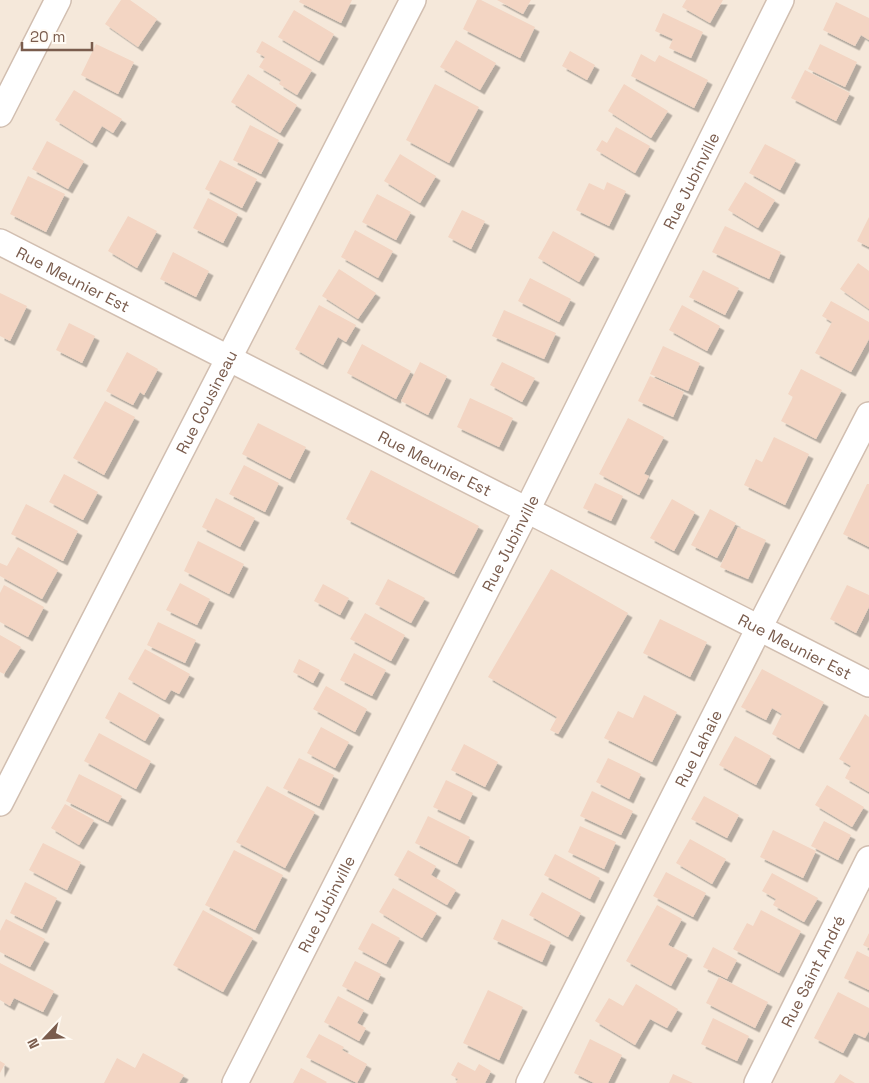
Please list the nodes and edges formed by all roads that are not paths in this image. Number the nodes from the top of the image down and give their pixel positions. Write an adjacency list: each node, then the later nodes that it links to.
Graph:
1 (58, 0): 4 (street)
2 (413, 0): 6 (street, Rue Cousineau)
3 (781, 0): 8 (street, Rue Jubinville)
4 (0, 114)
5 (0, 242): 6 (street, Rue Meunier Est)
6 (229, 358): 8 (street, Rue Meunier Est); 11 (street, Rue Cousineau)
7 (869, 415): 9 (street, Rue Lahaie)
8 (527, 510): 9 (street, Rue Meunier Est); 13 (street, Rue Jubinville)
9 (759, 628): 10 (street, Rue Meunier Est); 14 (street, Rue Lahaie)
10 (869, 684)
11 (0, 803)
12 (869, 859): 15 (street, Rue Saint André)
13 (235, 1083)
14 (529, 1083)
15 (757, 1083)

